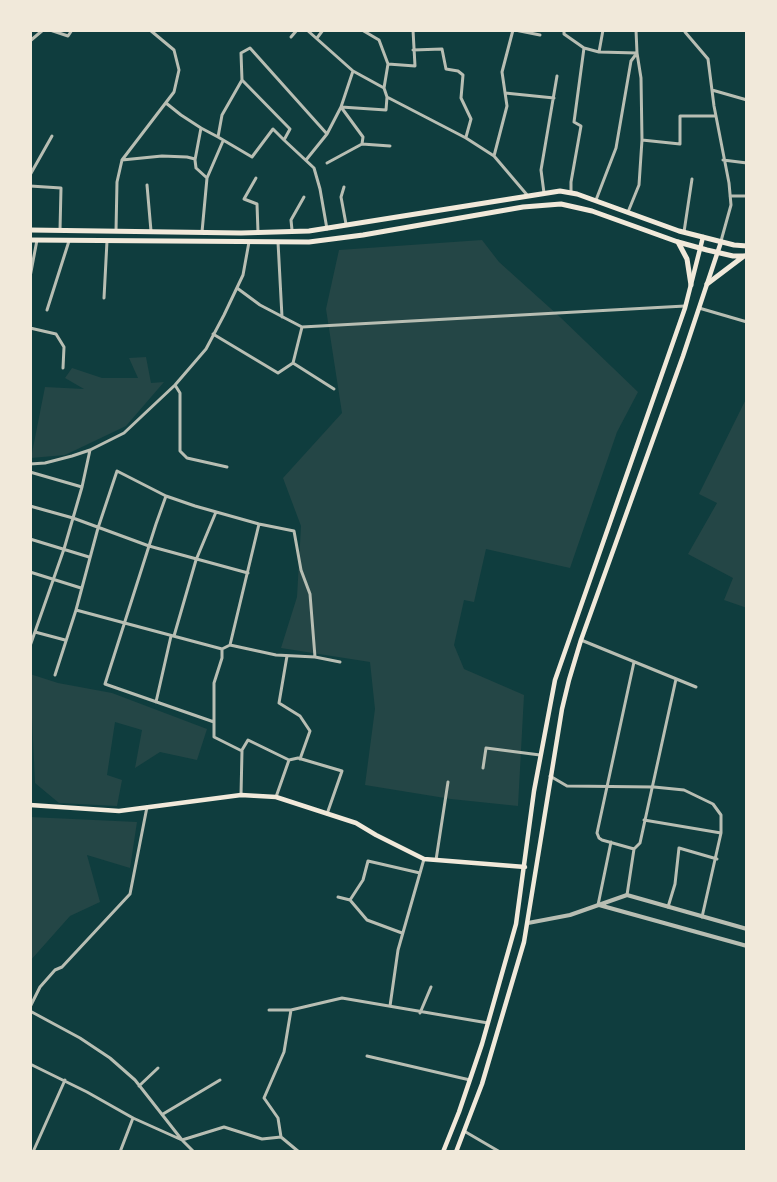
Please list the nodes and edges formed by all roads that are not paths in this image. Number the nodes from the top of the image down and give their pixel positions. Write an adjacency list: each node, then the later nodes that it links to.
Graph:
1 (43, 30): 18 (street)
2 (50, 30): 3 (street)
3 (72, 30)
4 (150, 30): 33 (street)
5 (297, 30): 16 (street)
6 (307, 30): 17 (street)
7 (323, 30): 17 (street)
8 (362, 30): 23 (street)
9 (413, 30): 20 (street)
10 (514, 30): 15 (street); 29 (street)
11 (564, 30): 19 (street)
12 (603, 30): 21 (street)
13 (636, 30): 22 (street)
14 (686, 30): 28 (street)
15 (540, 35)
16 (291, 37)
17 (317, 39): 24 (street)
18 (30, 41)
19 (584, 48): 21 (street); 61 (street)
20 (414, 50): 23 (street); 40 (street)
21 (599, 52): 22 (street)
22 (637, 53): 43 (street); 66 (street)
23 (388, 64): 27 (street)
24 (353, 71): 27 (street); 34 (street)
25 (557, 76): 31 (street)
26 (242, 80): 37 (street); 39 (street); 42 (street)
27 (384, 88): 30 (street)
28 (712, 90): 32 (street); 35 (street)
29 (505, 93): 31 (street); 46 (street)
30 (387, 97): 34 (street); 40 (street)
31 (555, 98): 60 (street)
32 (747, 99)
33 (166, 103): 36 (street); 47 (street)
34 (341, 107): 37 (street); 44 (street)
35 (716, 116): 43 (street); 50 (street)
36 (201, 128): 39 (street); 48 (street)
37 (327, 134): 49 (street)
38 (52, 136): 53 (street)
39 (218, 137): 41 (street)
40 (466, 138): 46 (street)
41 (224, 140): 42 (street); 54 (street)
42 (284, 140): 49 (street)
43 (642, 140): 67 (street)
44 (363, 144): 45 (street); 51 (street)
45 (390, 146)
46 (494, 156): 62 (street)
47 (122, 160): 48 (street); 74 (street)
48 (195, 160): 54 (street)
49 (306, 160): 71 (street)
50 (723, 160): 52 (street); 63 (street)
51 (327, 163)
52 (747, 163)
53 (30, 175)
54 (207, 178): 76 (street)
55 (256, 178): 77 (street)
56 (692, 179): 79 (street)
57 (147, 185): 75 (street)
58 (30, 186): 73 (street)
59 (344, 187): 69 (street)
60 (544, 193): 61 (main road); 62 (main road)
61 (571, 193): 66 (main road)
62 (528, 196): 68 (main road)
63 (730, 196): 64 (street); 89 (street)
64 (747, 196)
65 (303, 197): 78 (street)
66 (596, 200): 67 (main road)
67 (628, 212): 79 (main road)
68 (411, 214): 69 (main road); 70 (main road)
69 (346, 226): 71 (main road)
70 (413, 226): 87 (main road); 88 (main road)
71 (327, 229): 78 (main road)
72 (30, 230): 73 (main road)
73 (60, 230): 74 (main road)
74 (116, 231): 75 (main road); 85 (main road)
75 (151, 231): 76 (main road)
76 (202, 232): 77 (main road)
77 (258, 232): 78 (main road)
78 (292, 232)
79 (684, 232): 80 (main road)
80 (703, 237): 89 (main road); 91 (main road)
81 (30, 240): 82 (main road)
82 (38, 240): 83 (main road); 94 (street)
83 (69, 241): 84 (main road); 101 (street)
84 (107, 241): 85 (main road); 98 (street)
85 (117, 241): 86 (main road)
86 (249, 242): 87 (main road); 97 (street)
87 (278, 242): 102 (street)
88 (678, 242): 91 (main road); 96 (main road)
89 (721, 242): 90 (main road); 92 (main road)
90 (747, 246)
91 (700, 248): 92 (main road); 96 (main road)
92 (718, 252): 93 (main road); 95 (main road)
93 (746, 256): 95 (main road)
94 (30, 277)
95 (707, 284): 100 (main road)
96 (691, 285): 99 (main road)
97 (237, 288): 102 (street); 106 (street)
98 (104, 298)
99 (685, 306): 104 (street); 151 (main road)
100 (699, 308): 103 (street); 137 (main road)
101 (47, 310)
102 (282, 317): 104 (street)
103 (747, 322)
104 (302, 327): 107 (street)
105 (30, 328): 108 (street)
106 (213, 334): 107 (street); 109 (street)
107 (293, 363): 110 (street)
108 (63, 368)
109 (175, 385): 111 (street); 113 (street)
110 (334, 389)
111 (90, 450): 112 (street); 115 (street)
112 (30, 465)
113 (226, 467)
114 (30, 472): 115 (street)
115 (82, 487): 119 (street)
116 (166, 496): 118 (street); 121 (street); 123 (street)
117 (30, 506): 119 (street)
118 (216, 512): 120 (street); 126 (street)
119 (73, 518): 121 (street); 124 (street)
120 (259, 524): 128 (street); 142 (street)
121 (98, 528): 123 (street); 125 (street)
122 (30, 539): 124 (street)
123 (149, 546): 126 (street); 132 (street)
124 (64, 549): 125 (street); 129 (street)
125 (89, 558): 130 (street)
126 (196, 560): 128 (street); 135 (street)
127 (30, 572): 129 (street)
128 (248, 573): 138 (street)
129 (53, 580): 130 (street); 133 (street)
130 (81, 588): 131 (street)
131 (76, 610): 132 (street); 136 (street)
132 (125, 623): 135 (street); 148 (street)
133 (35, 632): 134 (street); 136 (street)
134 (32, 636): 139 (street)
135 (172, 636): 140 (street); 148 (street)
136 (65, 640): 145 (street)
137 (581, 640): 144 (street); 155 (main road)
138 (230, 645): 140 (street); 141 (street)
139 (30, 646)
140 (222, 649): 149 (street)
141 (286, 656): 142 (street); 152 (street)
142 (315, 657): 143 (street)
143 (340, 662)
144 (634, 662): 146 (street); 158 (street)
145 (55, 675)
146 (676, 679): 147 (street); 157 (street)
147 (696, 687)
148 (156, 702): 149 (street)
149 (214, 722): 150 (street)
150 (242, 751): 153 (street); 159 (street)
151 (540, 755): 154 (street); 171 (main road)
152 (300, 759): 153 (street); 163 (street)
153 (288, 760): 160 (street)
154 (483, 768)
155 (550, 776): 158 (street); 179 (main road)
156 (448, 782): 170 (street)
157 (654, 787): 158 (street); 164 (street); 165 (street)
158 (607, 788): 166 (street)
159 (241, 795): 160 (main road); 162 (main road)
160 (276, 798): 163 (main road)
161 (30, 804): 162 (main road)
162 (147, 807): 186 (street)
163 (327, 814): 168 (main road)
164 (644, 820): 165 (street); 167 (street)
165 (722, 833): 169 (street)
166 (611, 842): 167 (street); 176 (street)
167 (634, 849): 173 (street)
168 (424, 859): 170 (main road); 172 (street)
169 (717, 859): 177 (street); 178 (street)
170 (436, 860): 171 (main road)
171 (525, 867): 180 (main road)
172 (420, 873): 175 (street); 182 (street)
173 (627, 895): 176 (street); 177 (street)
174 (338, 897): 175 (street)
175 (350, 900): 182 (street)
176 (598, 905): 179 (street); 183 (street)
177 (668, 907): 178 (street)
178 (702, 917): 181 (street)
179 (528, 922): 180 (main road); 200 (main road)
180 (516, 924): 190 (main road)
181 (747, 929)
182 (402, 933): 185 (street)
183 (747, 946)
184 (431, 987): 189 (street)
185 (390, 1006): 188 (street); 189 (street)
186 (30, 1009): 197 (street)
187 (269, 1010): 188 (street)
188 (291, 1010): 201 (street)
189 (420, 1013): 190 (street)
190 (488, 1023): 196 (main road)
191 (367, 1056): 196 (street)
192 (30, 1065): 194 (street)
193 (158, 1068): 197 (street)
194 (65, 1080): 199 (street); 203 (street)
195 (220, 1080): 198 (street)
196 (470, 1080): 207 (main road)
197 (139, 1086): 198 (street)
198 (163, 1114): 202 (street)
199 (133, 1118): 202 (street); 204 (street)
200 (464, 1131): 208 (main road); 209 (street)
201 (281, 1137): 202 (street); 206 (street)
202 (182, 1140): 205 (street)
203 (33, 1152)
204 (120, 1152)
205 (194, 1152)
206 (299, 1152)
207 (443, 1152)
208 (456, 1152)
209 (500, 1152)

